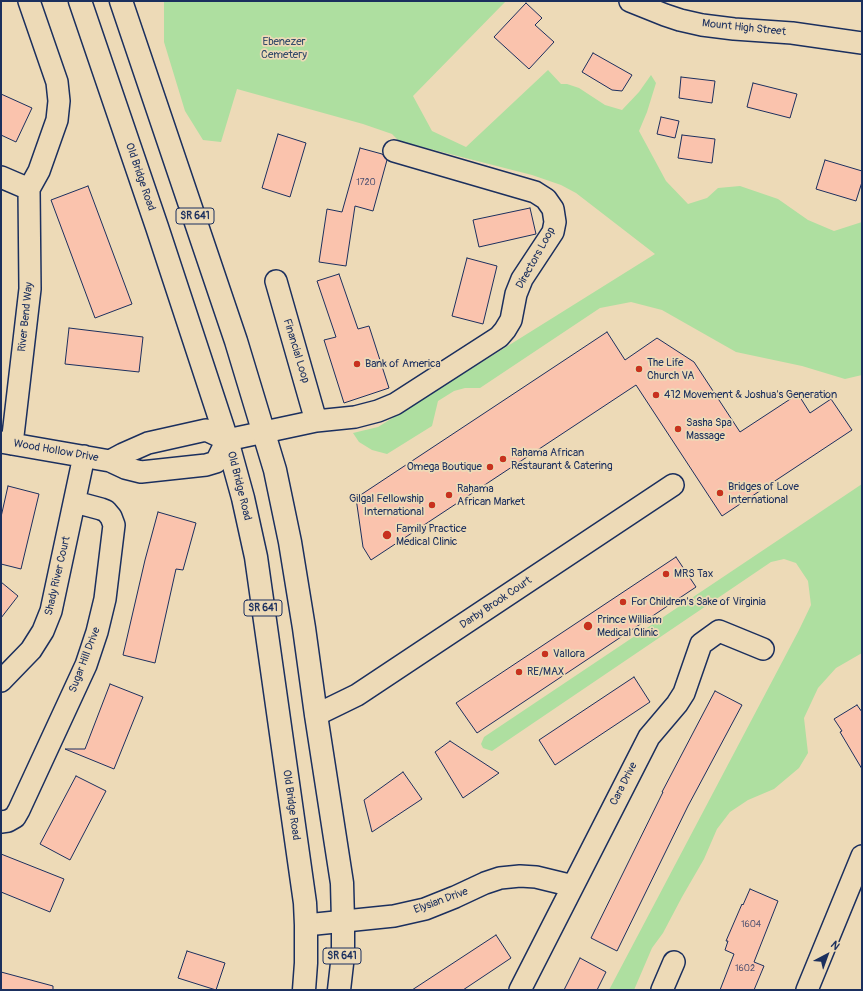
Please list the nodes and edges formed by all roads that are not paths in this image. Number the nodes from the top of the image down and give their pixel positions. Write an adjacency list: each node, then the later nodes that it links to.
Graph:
1 (29, 1): 8 (street)
2 (80, 1): 12 (main road, Old Bridge Road / SR 641)
3 (121, 1): 11 (main road, SR 641)
4 (630, 1): 5 (street, Mount High Street)
5 (862, 43)
6 (394, 151): 10 (street, Directors Loop)
7 (1, 177): 8 (street)
8 (29, 189): 13 (street, River Bend Way)
9 (276, 281): 10 (street, Financial Loop)
10 (316, 422): 11 (street, Directors Loop)
11 (264, 432): 12 (street); 20 (main road, SR 641)
12 (227, 440): 15 (street, Wood Hollow Drive); 15 (street, Wood Hollow Drive); 25 (main road, Old Bridge Road / SR 641)
13 (7, 443): 14 (street, Wood Hollow Drive)
14 (84, 456): 15 (street, Wood Hollow Drive); 17 (street, Shady River Court)
15 (110, 461)
16 (673, 485): 20 (street, Darby Brook Court)
17 (75, 502): 19 (street, Shady River Court); 21 (street, Sugar Hill Drive)
18 (763, 649): 23 (street, Cara Drive)
19 (1, 681)
20 (316, 715): 24 (main road, SR 641)
21 (1, 822)
22 (862, 856): 31 (street)
23 (573, 886): 24 (street, Elysian Drive); 29 (street, Cara Drive)
24 (343, 921): 25 (street, Elysian Drive); 28 (main road, SR 641)
25 (306, 925): 27 (main road, Old Bridge Road / SR 641)
26 (674, 962): 30 (street)
27 (304, 990)
28 (339, 990)
29 (520, 990)
30 (662, 990)
31 (807, 990)

